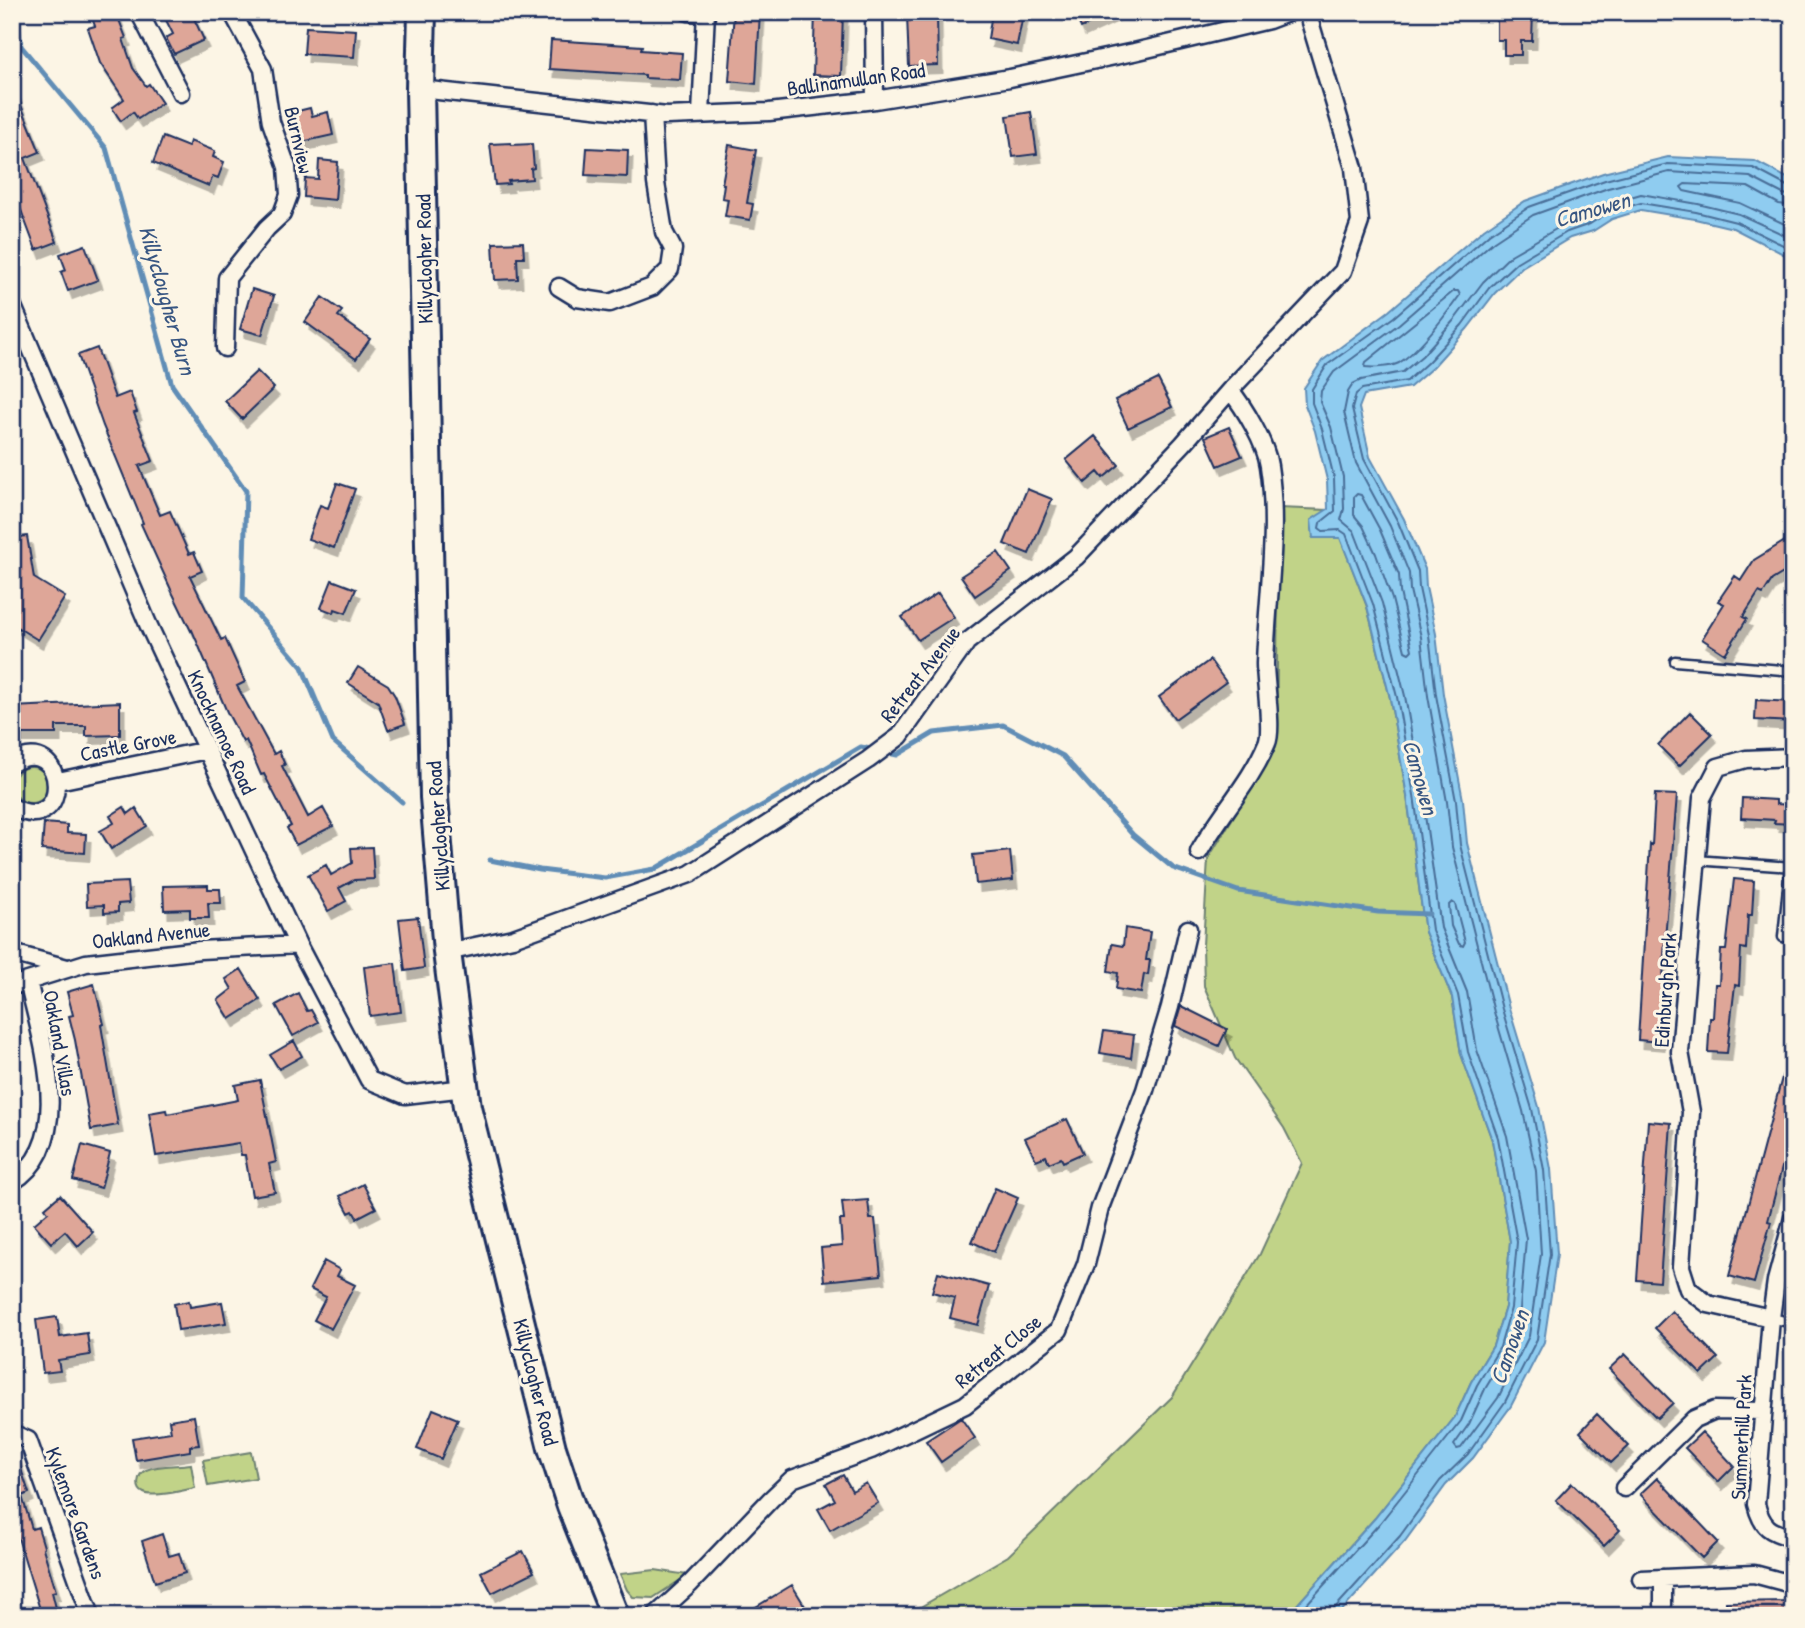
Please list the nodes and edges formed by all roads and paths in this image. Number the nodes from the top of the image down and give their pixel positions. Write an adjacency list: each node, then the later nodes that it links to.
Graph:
1 (139, 12): 10 (street)
2 (232, 12): 16 (street, Burnview)
3 (422, 12): 9 (highway, Killyclogher Road)
4 (688, 12): 8 (street)
5 (874, 12): 11 (street)
6 (1290, 12): 11 (street, Ballinamullan Road)
7 (1307, 12): 17 (street, Retreat Avenue)
8 (706, 13): 13 (street)
9 (420, 89): 12 (street, Ballinamullan Road); 31 (highway, Killyclogher Road)
10 (181, 93)
11 (875, 100): 13 (street, Ballinamullan Road)
12 (652, 114): 13 (street, Ballinamullan Road); 14 (street)
13 (701, 114)
14 (559, 287)
15 (12, 304): 20 (street, Knocknamoe Road)
16 (225, 348)
17 (1230, 390): 25 (street); 31 (street, Retreat Avenue)
18 (1675, 661): 19 (lane)
19 (1793, 671)
20 (207, 750): 23 (street, Castle Grove); 30 (street, Knocknamoe Road)
21 (1793, 757): 26 (street, Edinburgh Park)
22 (12, 763): 23 (street)
23 (58, 781): 24 (street)
24 (12, 807)
25 (1199, 852)
26 (1695, 860): 27 (lane); 38 (street, Edinburgh Park)
27 (1791, 867): 29 (lane)
28 (1188, 929): 50 (street, Retreat Close)
29 (1783, 937)
30 (298, 945): 33 (street, Oakland Avenue); 35 (street, Knocknamoe Road)
31 (447, 952): 35 (highway, Killyclogher Road)
32 (12, 953): 33 (street)
33 (68, 969): 34 (street, Oakland Avenue)
34 (20, 984): 36 (street, Oakland Villas)
35 (465, 1088): 49 (highway, Killyclogher Road)
36 (12, 1182)
37 (1793, 1218): 38 (street, Summerhill Park)
38 (1771, 1318): 39 (lane); 40 (street, Summerhill Park)
39 (1793, 1323)
40 (1762, 1411): 42 (street); 43 (street, Summerhill Park)
41 (12, 1433): 48 (street, Kylemore Gardens)
42 (1624, 1488)
43 (1793, 1538)
44 (1663, 1578): 45 (street); 46 (street); 47 (street)
45 (1641, 1579)
46 (1793, 1581)
47 (1663, 1605)
48 (91, 1616)
49 (615, 1616)
50 (655, 1616)

